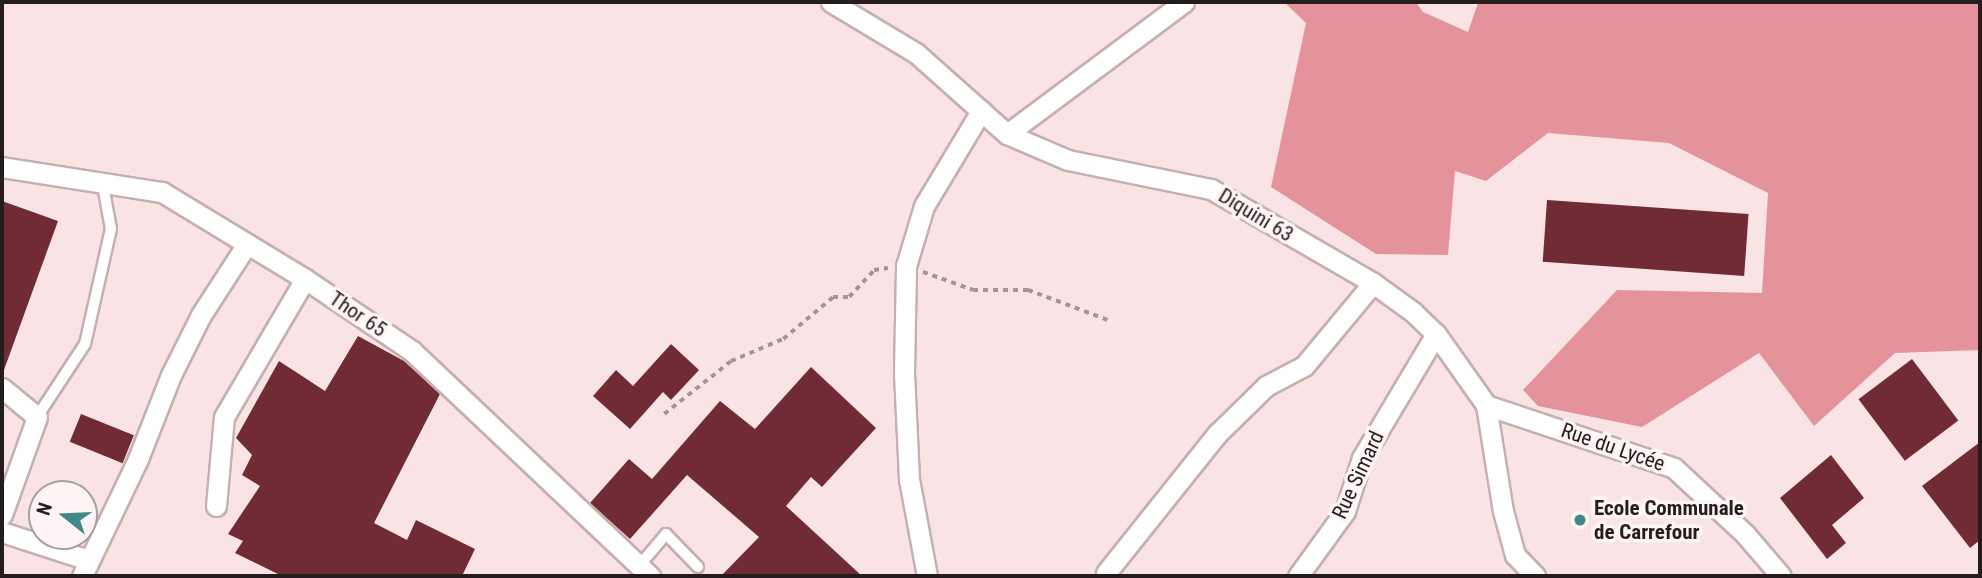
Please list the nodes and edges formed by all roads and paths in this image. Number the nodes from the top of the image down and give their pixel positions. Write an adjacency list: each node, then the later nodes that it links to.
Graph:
1 (831, 2): 3 (street, Diquini 63)
2 (1184, 2): 4 (street)
3 (981, 111): 4 (street, Diquini 63); 8 (street)
4 (1007, 134): 10 (street, Diquini 63)
5 (2, 167): 6 (street, Thor 65)
6 (102, 180): 7 (street, Thor 65); 16 (lane)
7 (247, 244): 9 (street, Thor 65); 22 (street)
8 (906, 266): 11 (path); 15 (path); 25 (street)
9 (305, 279): 17 (street); 23 (street, Thor 65)
10 (1373, 283): 12 (street, Diquini 63); 24 (street)
11 (1108, 320)
12 (1436, 334): 14 (street, Diquini 63); 26 (street, Rue Simard)
13 (2, 388): 16 (street)
14 (1486, 405): 20 (street, Diquini 63); 29 (street, Rue du Lycée)
15 (664, 414)
16 (37, 416): 18 (street)
17 (216, 506)
18 (2, 515)
19 (2, 532): 22 (street)
20 (1516, 555): 27 (street); 28 (street, Diquini 63)
21 (698, 567): 23 (lane)
22 (85, 568)
23 (640, 573)
24 (1106, 573)
25 (927, 576)
26 (1298, 576)
27 (1514, 576)
28 (1535, 576)
29 (1782, 576)

